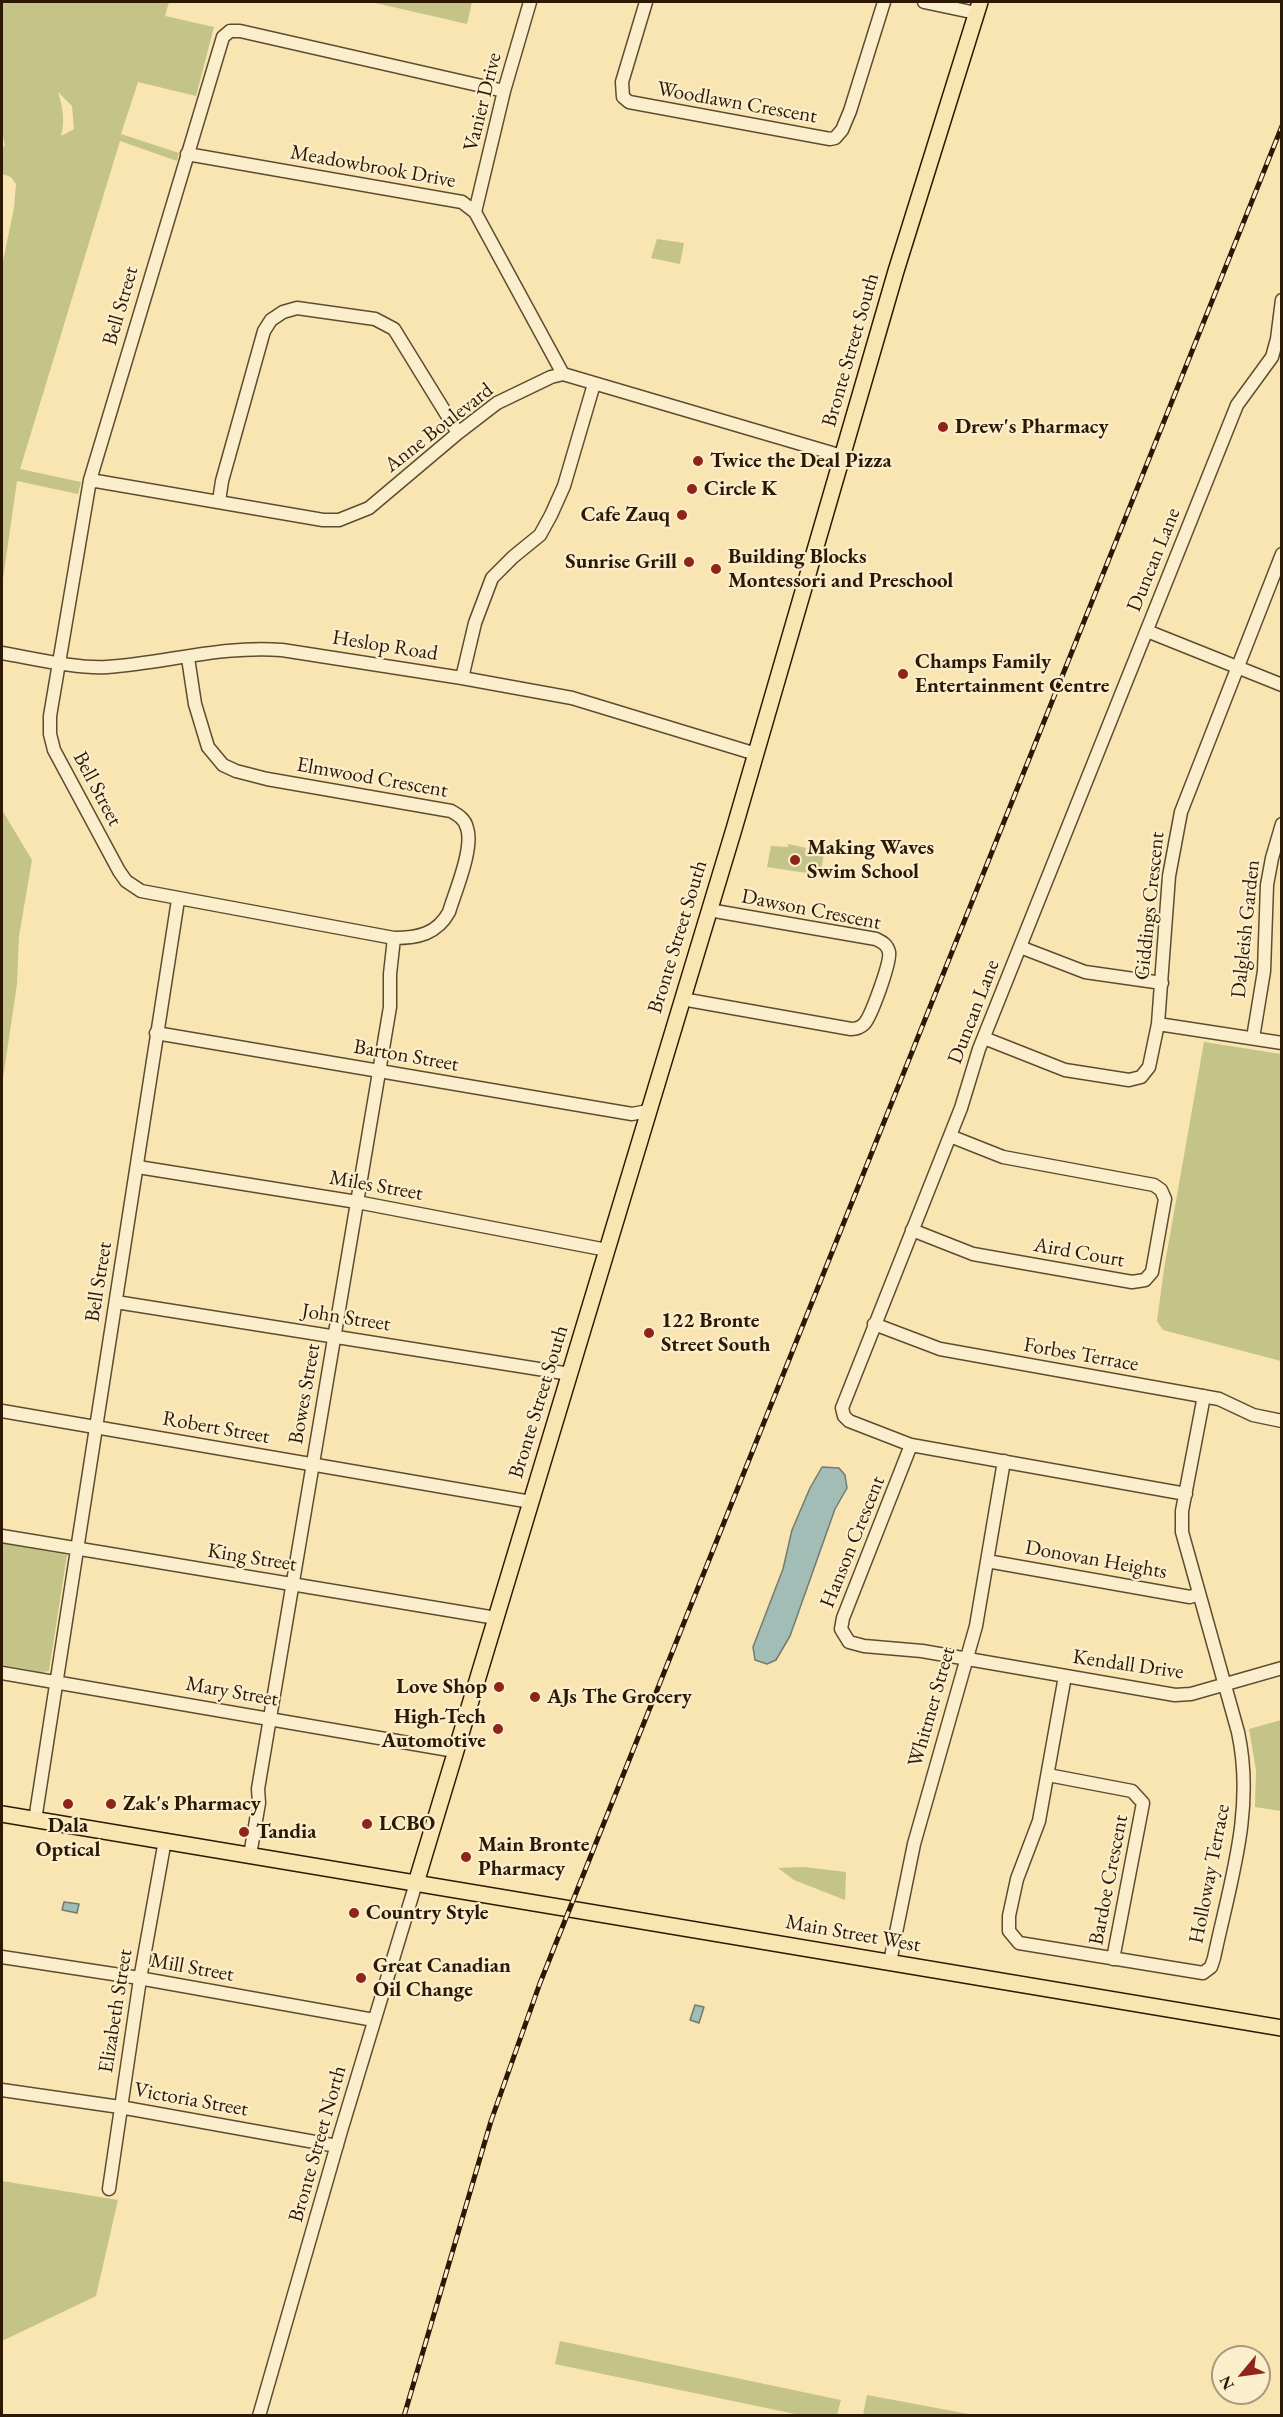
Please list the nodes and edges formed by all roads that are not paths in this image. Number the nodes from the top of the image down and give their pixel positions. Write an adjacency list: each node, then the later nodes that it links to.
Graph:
1 (530, 2): 6 (street, Vanier Drive)
2 (646, 2): 3 (street, Woodlawn Crescent)
3 (884, 2)
4 (924, 2): 5 (street)
5 (978, 7): 14 (main road, Bronte Street South)
6 (504, 91): 7 (street, Bell Street); 8 (street, Vanier Drive)
7 (187, 154): 8 (street, Meadowbrook Drive); 15 (street, Bell Street)
8 (475, 212): 11 (street, Meadowbrook Drive)
9 (1281, 300): 10 (street, Duncan Lane)
10 (1277, 361): 18 (street, Duncan Lane)
11 (563, 374): 12 (street); 13 (street, Anne Boulevard)
12 (594, 384): 14 (street); 23 (street)
13 (458, 433): 16 (street, Anne Boulevard); 16 (street)
14 (842, 456): 25 (main road, Bronte Street South)
15 (90, 480): 16 (street, Anne Boulevard); 21 (street, Bell Street)
16 (219, 501)
17 (1281, 554): 22 (street, Giddings Crescent)
18 (1147, 631): 22 (street); 30 (street, Duncan Lane)
19 (2, 653): 21 (street, Heslop Road)
20 (188, 658): 21 (street, Heslop Road); 23 (street, Heslop Road); 29 (street, Elmwood Crescent)
21 (59, 663): 27 (street, Bell Street)
22 (1237, 667): 24 (street); 31 (street, Giddings Crescent)
23 (462, 678): 25 (street, Heslop Road)
24 (1281, 685)
25 (756, 753): 28 (main road, Bronte Street South)
26 (1281, 824): 36 (street, Dalgleish Garden)
27 (177, 900): 29 (street, Elmwood Crescent); 34 (street, Bell Street)
28 (709, 910): 32 (main road, Bronte Street South); 32 (street, Dawson Crescent)
29 (394, 938): 38 (street, Bowes Street)
30 (1020, 947): 31 (street); 35 (street, Duncan Lane)
31 (1162, 983): 33 (street, Giddings Crescent)
32 (682, 999): 39 (main road, Bronte Street South)
33 (1158, 1024): 35 (street, Giddings Crescent); 36 (street)
34 (156, 1033): 38 (street, Barton Street); 41 (street, Bell Street)
35 (984, 1038): 40 (street, Duncan Lane)
36 (1253, 1038): 37 (street)
37 (1281, 1043)
38 (379, 1071): 39 (street, Barton Street); 42 (street, Bowes Street)
39 (648, 1111): 44 (main road, Bronte Street South)
40 (950, 1136): 43 (street, Duncan Lane); 43 (street, Aird Court)
41 (138, 1167): 42 (street, Miles Street); 45 (street, Bell Street)
42 (357, 1202): 44 (street, Miles Street); 47 (street, Bowes Street)
43 (912, 1230): 46 (street, Duncan Lane)
44 (607, 1250): 48 (main road, Bronte Street South)
45 (116, 1302): 47 (street, John Street); 52 (street, Bell Street)
46 (874, 1324): 49 (street, Forbes Terrace); 53 (street, Duncan Lane)
47 (334, 1336): 48 (street, John Street); 55 (street, Bowes Street)
48 (570, 1374): 57 (main road, Bronte Street South)
49 (1204, 1396): 51 (street, Forbes Terrace); 56 (street, Holloway Terrace)
50 (2, 1411): 52 (street, Robert Street)
51 (1281, 1421)
52 (96, 1428): 55 (street, Robert Street); 59 (street, Bell Street)
53 (911, 1445): 54 (street, Duncan Lane); 64 (street, Hanson Crescent)
54 (1004, 1461): 56 (street, Duncan Lane); 60 (street, Whitmer Street)
55 (313, 1465): 57 (street, Robert Street); 61 (street, Bowes Street)
56 (1186, 1494): 62 (street, Holloway Terrace)
57 (531, 1502): 63 (main road, Bronte Street South)
58 (2, 1536): 59 (street, King Street)
59 (77, 1549): 61 (street, King Street); 68 (street, Bell Street)
60 (987, 1561): 62 (street, Donovan Heights); 64 (street, Whitmer Street)
61 (292, 1584): 63 (street, King Street); 70 (street, Bowes Street)
62 (1199, 1594): 69 (street, Holloway Terrace)
63 (496, 1618): 71 (main road, Bronte Street South)
64 (966, 1659): 67 (street, Kendall Drive); 80 (street, Whitmer Street)
65 (1281, 1668): 69 (street, Kendall Drive)
66 (2, 1673): 68 (street, Mary Street)
67 (1065, 1676): 69 (street, Kendall Drive); 72 (street, Holloway Terrace)
68 (57, 1682): 70 (street, Mary Street); 74 (street, Bell Street)
69 (1224, 1684): 79 (street, Holloway Terrace)
70 (270, 1718): 71 (street, Mary Street); 76 (street, Bowes Street)
71 (455, 1751): 77 (main road, Bronte Street South)
72 (1048, 1775): 79 (street, Bardoe Crescent); 79 (street, Holloway Terrace)
73 (2, 1814): 74 (main road, Main Street West)
74 (35, 1820): 75 (main road, Main Street West)
75 (165, 1840): 76 (main road, Main Street West); 81 (street, Elizabeth Street)
76 (250, 1855): 77 (main road, Main Street West)
77 (417, 1883): 80 (main road, Main Street West); 82 (street, Bronte Street North)
78 (2, 1957): 81 (street, Mill Street)
79 (1113, 1959)
80 (890, 1962): 83 (main road, Main Street West)
81 (140, 1979): 82 (street, Mill Street); 85 (street, Elizabeth Street)
82 (374, 2020): 86 (street, Bronte Street North)
83 (1281, 2028)
84 (2, 2090): 85 (street, Victoria Street)
85 (120, 2107): 86 (street, Victoria Street); 87 (street, Elizabeth Street)
86 (337, 2146): 88 (street, Bronte Street North)
87 (109, 2189)
88 (259, 2415)

